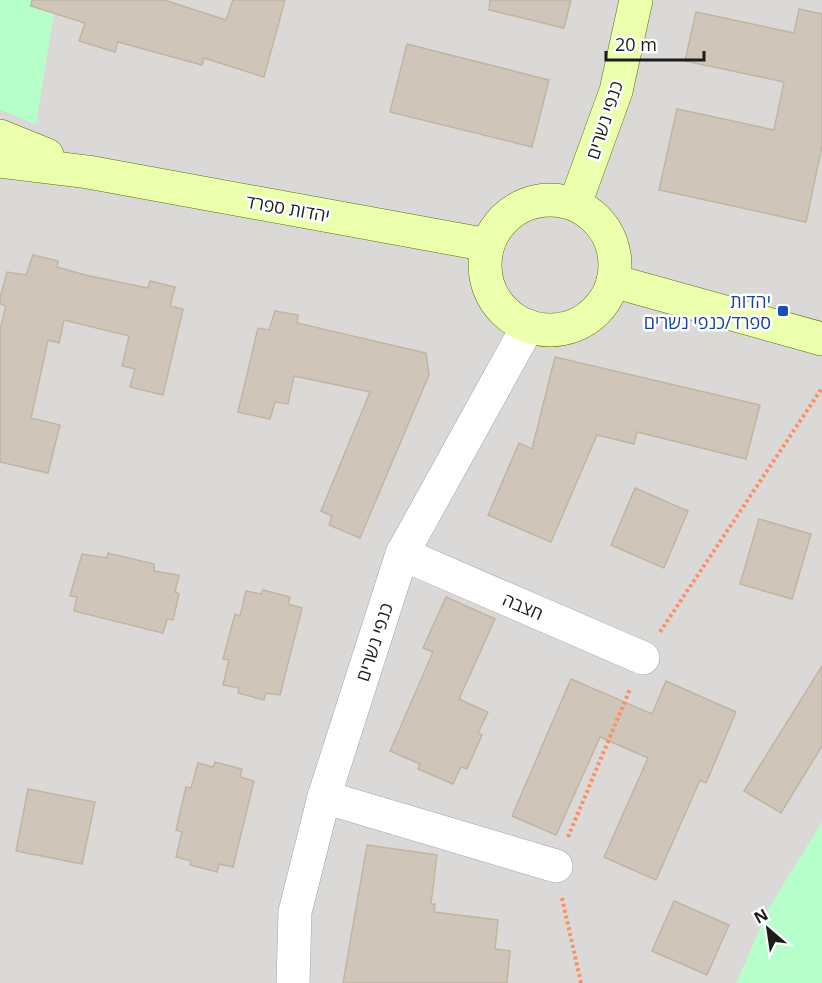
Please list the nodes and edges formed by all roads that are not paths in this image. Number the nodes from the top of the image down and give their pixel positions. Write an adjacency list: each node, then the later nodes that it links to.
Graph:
1 (636, 0): 5 (street, כנפי נשרים)
2 (0, 136): 4 (street)
3 (0, 161): 4 (street)
4 (87, 172): 6 (street, יהדות ספרד)
5 (575, 204): 6 (street); 7 (street)
6 (488, 245): 8 (street)
7 (614, 281): 8 (street); 9 (street)
8 (528, 326): 10 (street, כנפי נשרים)
9 (822, 339)
10 (402, 554): 11 (street, חצבה); 12 (street, כנפי נשרים)
11 (644, 658)
12 (324, 797): 13 (street); 14 (street, כנפי נשרים)
13 (556, 866)
14 (293, 983)

